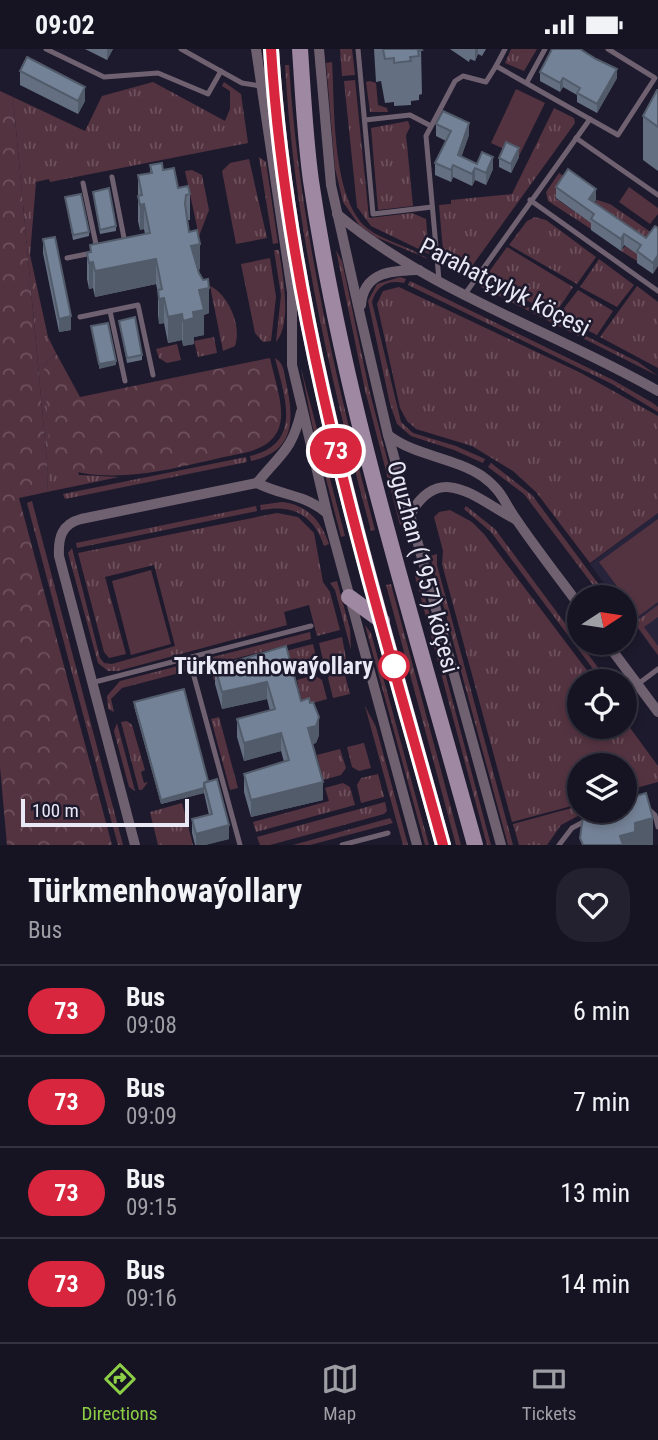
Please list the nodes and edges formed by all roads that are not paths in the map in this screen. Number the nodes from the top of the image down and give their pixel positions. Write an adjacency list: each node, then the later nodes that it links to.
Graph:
1 (46, 49): 12 (lane)
2 (181, 49): 12 (lane)
3 (256, 49): 15 (street)
4 (271, 49): 30 (main road)
5 (300, 49): 66 (main road, Oguzhan (1957) köçesi)
6 (319, 49): 25 (street)
7 (358, 49): 17 (lane)
8 (505, 49): 11 (lane)
9 (545, 49): 14 (lane)
10 (608, 49): 13 (lane)
11 (496, 66): 14 (lane); 18 (lane)
12 (221, 71): 15 (lane)
13 (656, 79): 16 (lane)
14 (527, 82): 16 (lane)
15 (260, 86): 34 (street)
16 (590, 119): 19 (lane)
17 (365, 120): 18 (lane); 24 (lane)
18 (431, 126): 24 (lane)
19 (576, 138): 22 (lane); 23 (lane)
20 (112, 177): 26 (lane)
21 (83, 183): 28 (lane)
22 (658, 195)
23 (530, 200): 33 (lane); 35 (lane)
24 (432, 207): 32 (lane)
25 (337, 214): 31 (street, Parahatçylyk köçesi); 38 (street)
26 (116, 248)
27 (107, 250): 28 (lane)
28 (97, 252): 29 (lane)
29 (68, 258)
30 (296, 269): 34 (street); 50 (main road)
31 (421, 270): 32 (street, Parahatçylyk köçesi); 38 (street)
32 (439, 280): 35 (street, Parahatçylyk köçesi)
33 (658, 291)
34 (292, 292): 42 (street)
35 (464, 293): 41 (street, Parahatçylyk köçesi)
36 (110, 311): 37 (lane); 39 (lane); 40 (lane)
37 (80, 317)
38 (361, 319): 43 (street)
39 (153, 375)
40 (125, 381)
41 (658, 391)
42 (302, 409): 44 (street); 45 (street)
43 (388, 435): 46 (street); 47 (street)
44 (257, 483): 45 (street); 54 (street)
45 (327, 513): 49 (street)
46 (410, 515): 47 (street); 67 (street)
47 (515, 519): 48 (street)
48 (567, 589)
49 (349, 597): 50 (main road); 64 (street)
50 (382, 621): 65 (main road)
51 (311, 626): 52 (lane)
52 (189, 658): 54 (lane); 62 (lane)
53 (658, 669): 55 (lane)
54 (92, 684): 61 (street)
55 (637, 684): 56 (street)
56 (658, 712)
57 (637, 807): 59 (lane)
58 (584, 823): 68 (lane)
59 (658, 827)
60 (388, 833): 63 (lane)
61 (135, 845)
62 (240, 845)
63 (342, 845)
64 (417, 845)
65 (443, 845)
66 (475, 845)
67 (501, 845)
68 (559, 845)

